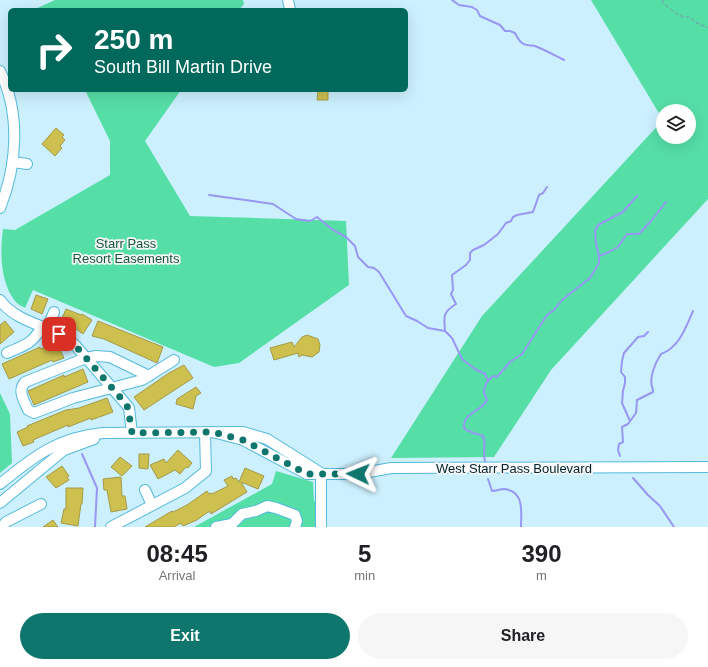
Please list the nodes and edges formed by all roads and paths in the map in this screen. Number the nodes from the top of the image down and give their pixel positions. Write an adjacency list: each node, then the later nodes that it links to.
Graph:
1 (662, 0): 2 (path)
2 (708, 28)
3 (0, 72): 4 (street)
4 (13, 162): 5 (street); 6 (street)
5 (27, 164)
6 (0, 208)
7 (2, 307): 9 (street)
8 (54, 312): 9 (street)
9 (44, 328): 10 (street); 11 (street)
10 (7, 353)
11 (86, 358): 13 (street); 14 (street); 14 (street)
12 (174, 360): 13 (street)
13 (149, 376): 14 (street)
14 (113, 388): 16 (street)
15 (209, 432): 16 (street, West Starr Pass Boulevard); 19 (street, West Starr Pass Boulevard); 24 (street)
16 (132, 433): 17 (street, West Starr Pass Boulevard)
17 (113, 434): 20 (street, West Starr Pass Boulevard); 22 (street, West Starr Pass Boulevard)
18 (708, 467): 19 (street, West Starr Pass Boulevard)
19 (321, 473): 29 (street)
20 (0, 484)
21 (145, 490): 24 (street)
22 (0, 503)
23 (41, 504): 25 (street)
24 (152, 505): 26 (street)
25 (2, 527)
26 (111, 527)
27 (216, 527): 28 (street)
28 (294, 527)
29 (321, 527)

